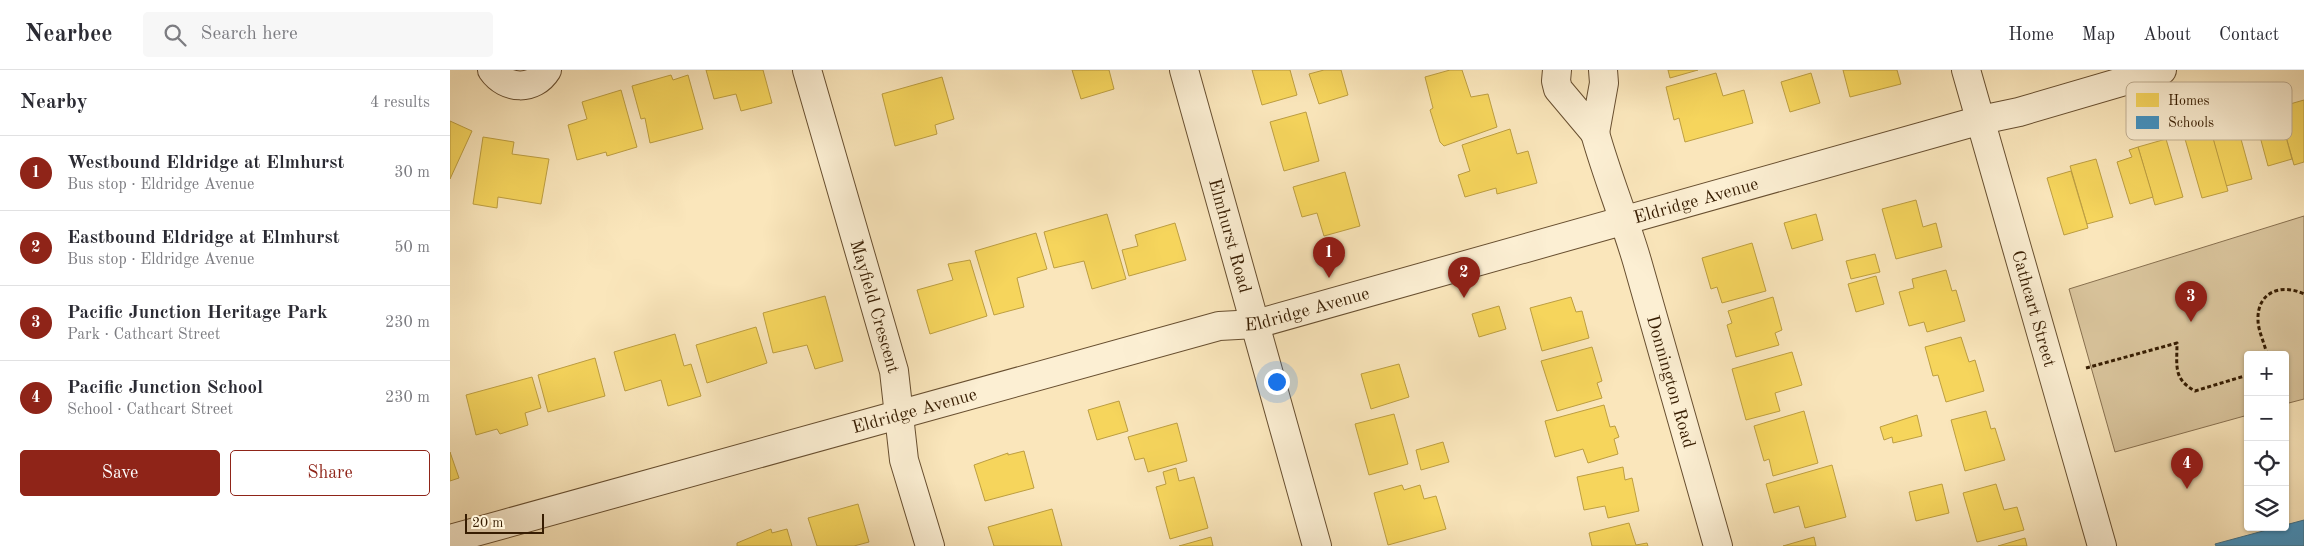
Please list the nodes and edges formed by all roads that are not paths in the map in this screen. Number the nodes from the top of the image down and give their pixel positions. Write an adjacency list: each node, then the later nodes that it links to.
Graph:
1 (492, 70): 2 (street)
2 (547, 70)
3 (807, 70): 13 (street, Mayfield Crescent)
4 (1184, 70): 12 (street, Elmhurst Road)
5 (1557, 70): 10 (street)
6 (1603, 70): 10 (street)
7 (1966, 70): 9 (street, Cathcart Street)
8 (2162, 70): 9 (street, Eldridge Avenue)
9 (1981, 120): 11 (street, Eldridge Avenue); 18 (street, Cathcart Street)
10 (1594, 133): 11 (street, Donnington Road)
11 (1624, 218): 12 (street, Eldridge Avenue); 17 (street, Donnington Road)
12 (1256, 324): 13 (street, Eldridge Avenue); 16 (street, Elmhurst Road)
13 (900, 415): 14 (street, Eldridge Avenue); 15 (street, Mayfield Crescent)
14 (450, 539)
15 (930, 546)
16 (1317, 546)
17 (1718, 546)
18 (2102, 546)

